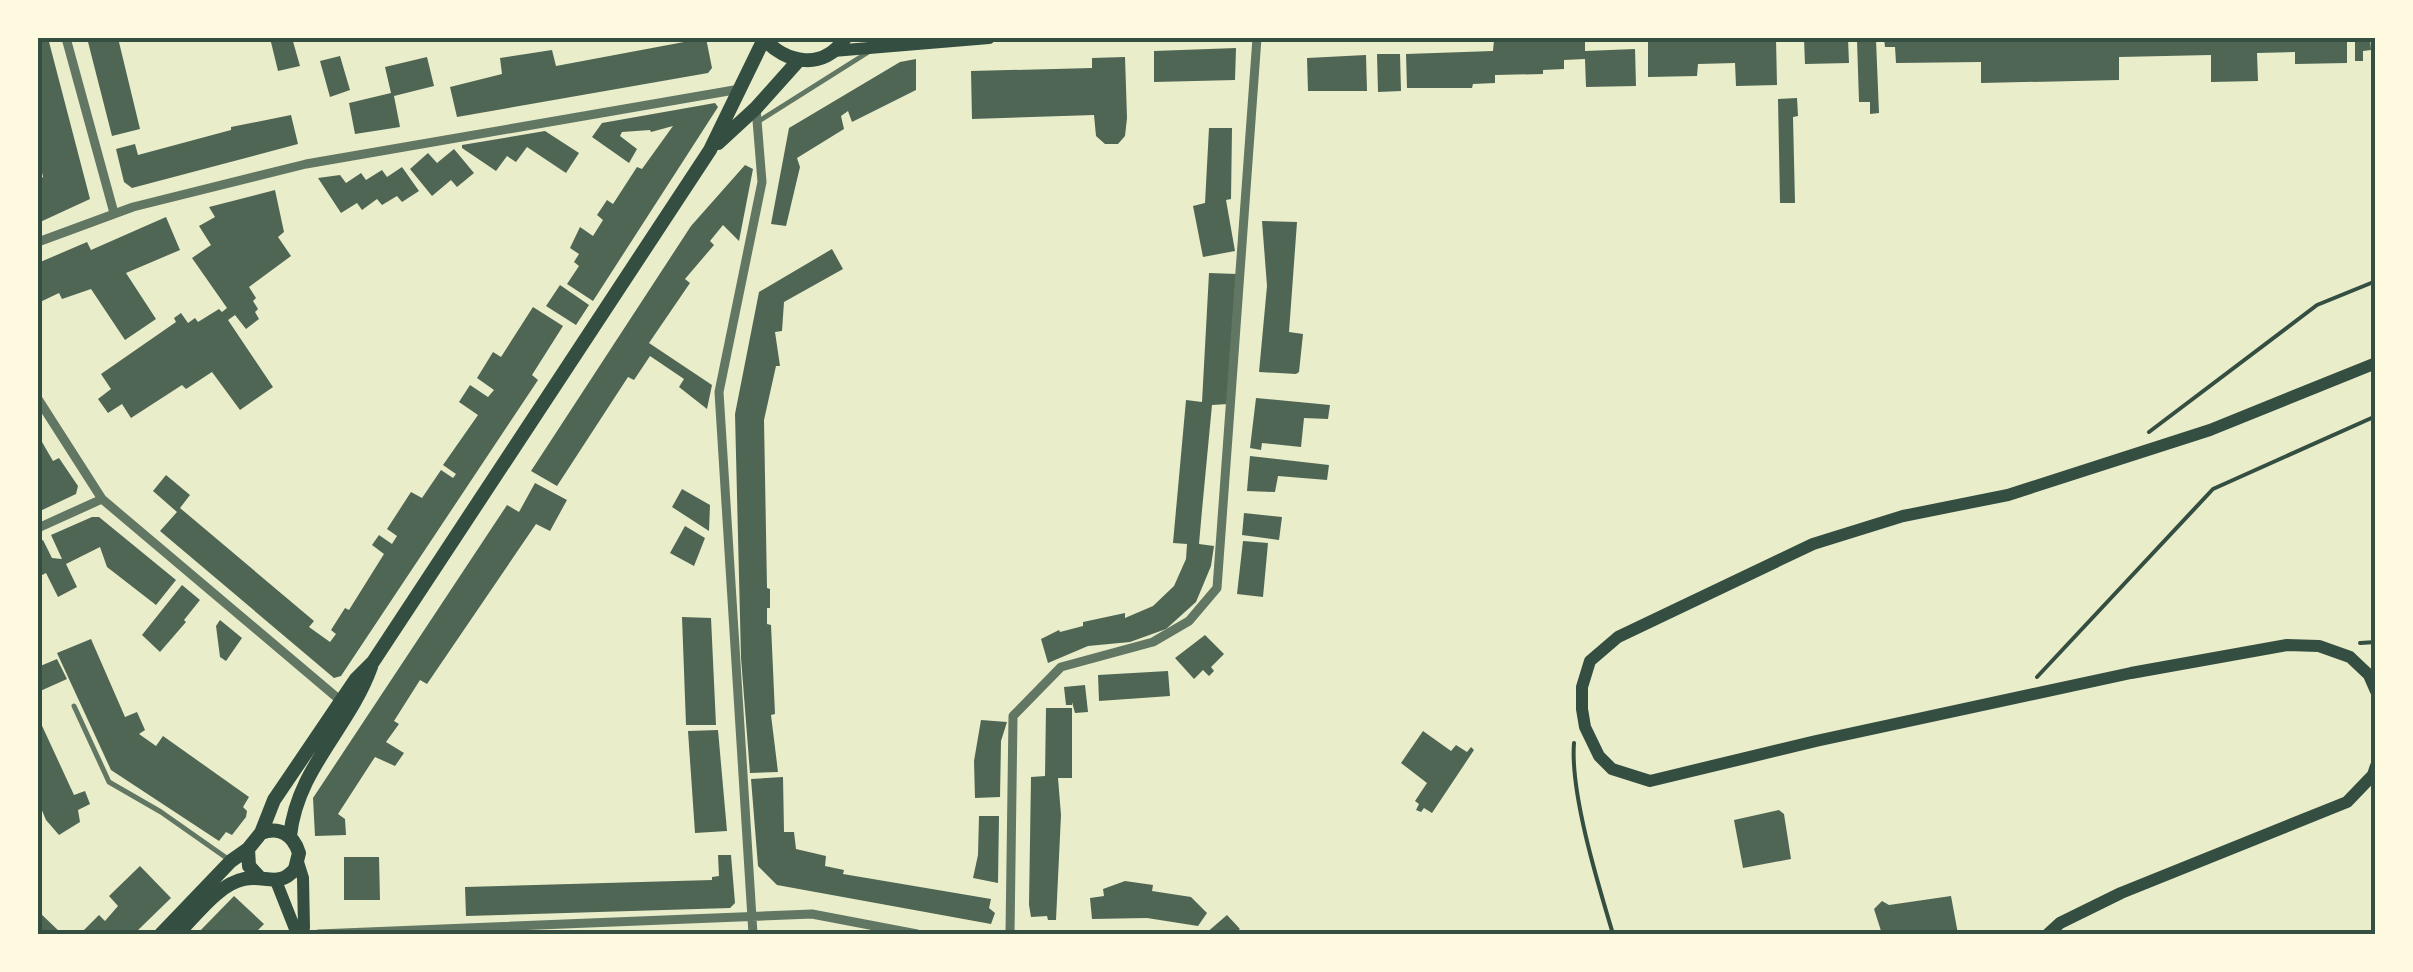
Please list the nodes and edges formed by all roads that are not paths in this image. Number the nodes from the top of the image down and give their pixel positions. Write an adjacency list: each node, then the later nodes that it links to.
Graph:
1 (66, 38): 12 (street)
2 (764, 38): 8 (main road); 9 (main road)
3 (844, 38): 7 (main road)
4 (989, 38): 6 (main road)
5 (1257, 38): 37 (street)
6 (872, 47): 7 (main road); 10 (lane)
7 (833, 51): 8 (main road)
8 (798, 61): 10 (main road)
9 (740, 89): 11 (main road); 12 (street)
10 (758, 114): 11 (main road); 30 (street)
11 (710, 150): 18 (main road)
12 (114, 212): 13 (street)
13 (38, 242)
14 (2376, 363): 19 (main road)
15 (38, 398): 16 (street)
16 (102, 499): 17 (street); 20 (street)
17 (38, 528)
18 (373, 662): 20 (main road); 24 (main road)
19 (2376, 692)
20 (341, 701): 23 (main road)
21 (74, 706): 26 (lane)
22 (2376, 766): 38 (main road)
23 (260, 833): 24 (main road); 25 (main road)
24 (290, 836): 27 (main road)
25 (248, 849): 26 (main road); 28 (main road)
26 (231, 861): 31 (main road)
27 (298, 862): 29 (main road); 33 (main road)
28 (260, 878): 29 (main road); 32 (main road)
29 (276, 882): 33 (main road)
30 (752, 918): 34 (street); 35 (street); 36 (street)
31 (162, 934)
32 (177, 934)
33 (297, 934)
34 (318, 934)
35 (753, 934)
36 (917, 934)
37 (1010, 934)
38 (2048, 934)

